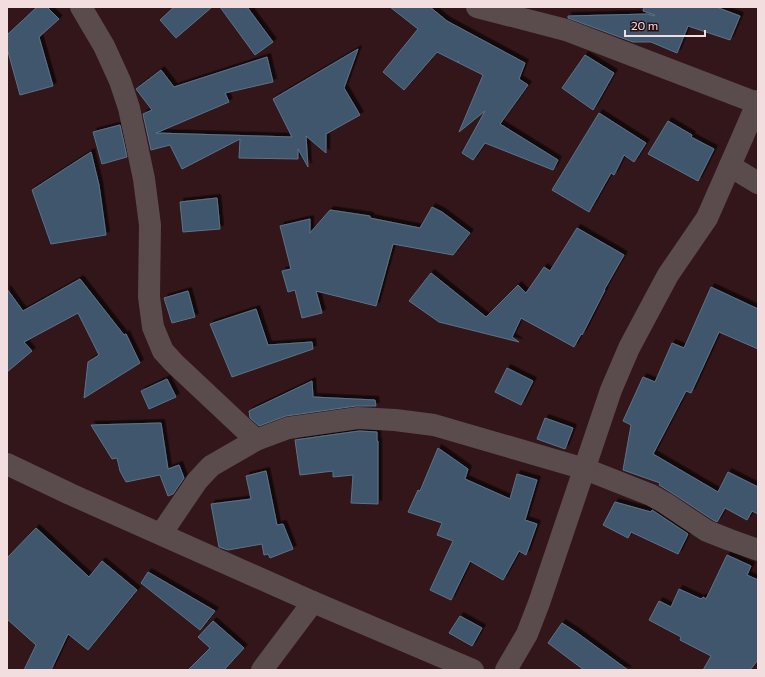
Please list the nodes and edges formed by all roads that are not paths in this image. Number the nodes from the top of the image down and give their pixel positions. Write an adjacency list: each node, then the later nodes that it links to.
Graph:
1 (81, 7): 6 (street)
2 (477, 7): 3 (street)
3 (758, 102): 4 (street)
4 (730, 166): 5 (street); 8 (street)
5 (758, 183)
6 (256, 440): 8 (street); 9 (street)
7 (7, 464): 9 (street)
8 (585, 469): 10 (street); 14 (street)
9 (160, 534): 11 (street)
10 (758, 550)
11 (313, 602): 12 (street); 13 (street)
12 (262, 670)
13 (473, 670)
14 (506, 670)

